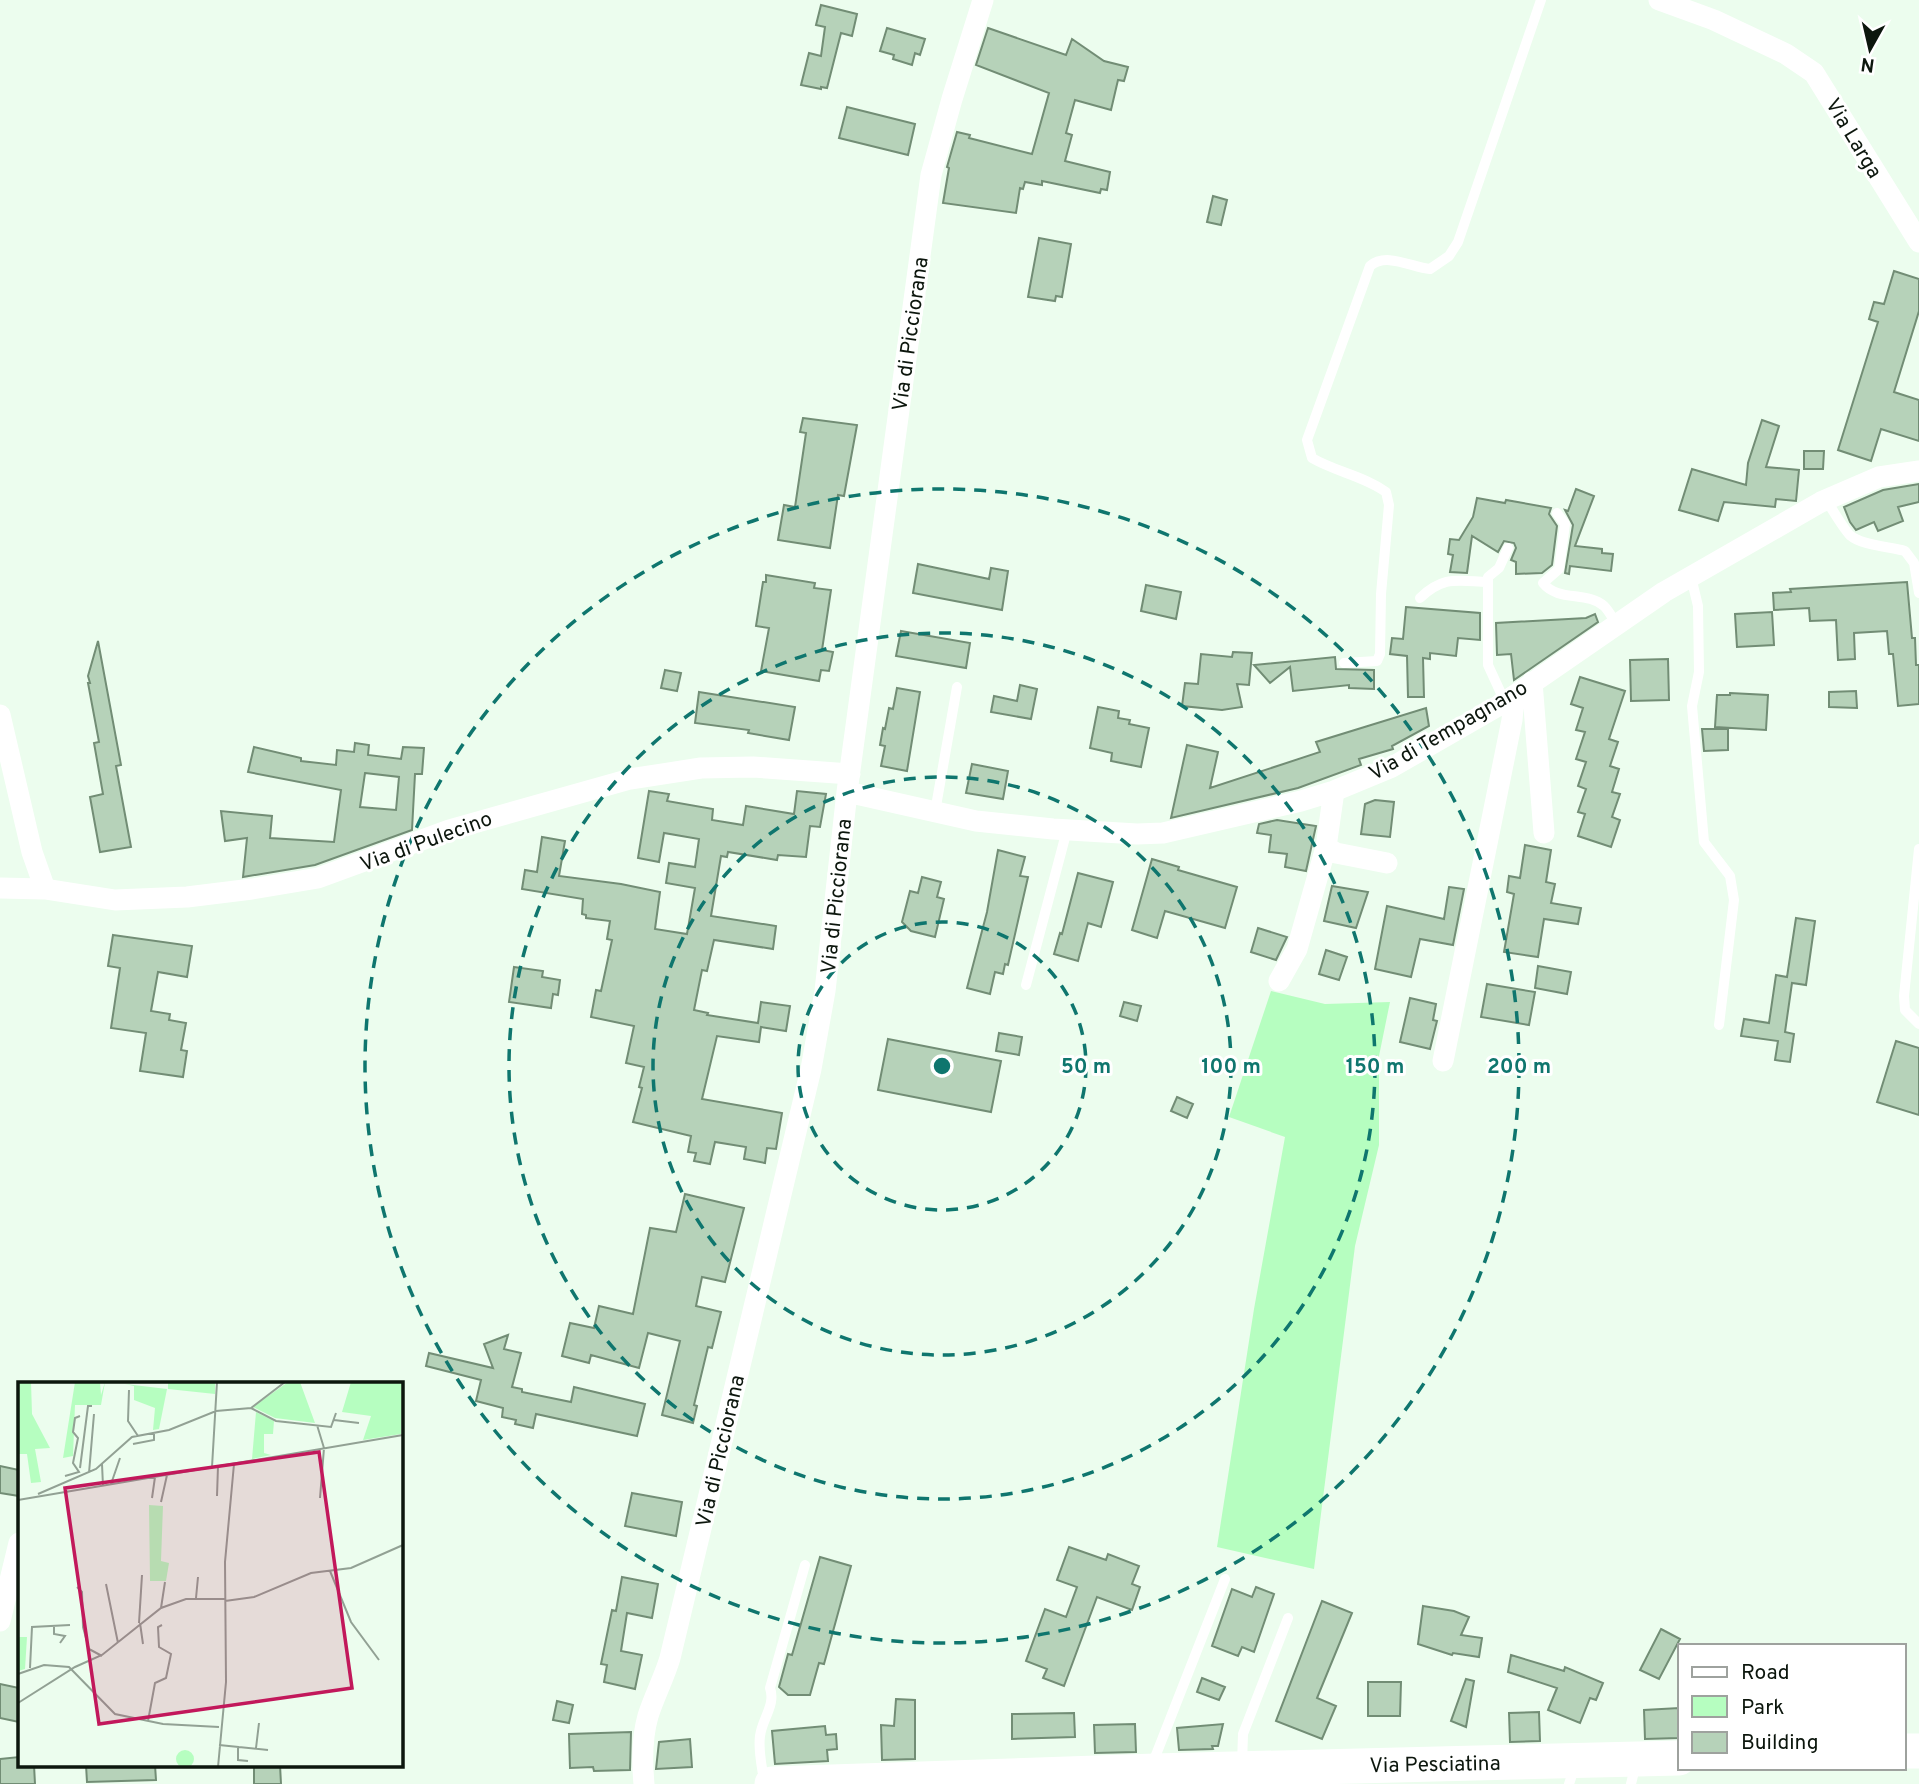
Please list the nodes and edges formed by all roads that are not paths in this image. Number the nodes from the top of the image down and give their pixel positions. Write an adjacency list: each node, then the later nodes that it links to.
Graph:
1 (983, 0): 19 (street, Via di Picciorana)
2 (1541, 0): 14 (lane)
3 (1659, 0): 4 (street, Via Larga)
4 (1919, 242)
5 (1919, 471): 6 (street, Via di Tempagnano)
6 (1826, 500): 9 (street, Via di Tempagnano); 11 (lane)
7 (1557, 513): 13 (lane)
8 (1508, 548): 10 (lane)
9 (1691, 577): 13 (street, Via di Tempagnano); 32 (lane)
10 (1488, 582): 12 (lane); 17 (lane)
11 (1919, 593)
12 (1420, 598)
13 (1617, 624): 15 (street, Via di Tempagnano)
14 (1345, 663)
15 (1532, 682): 17 (street, Via di Tempagnano); 23 (street)
16 (957, 687): 21 (lane)
17 (1509, 699): 20 (street, Via di Tempagnano); 33 (street)
18 (0, 715): 28 (street)
19 (848, 783): 21 (street, Via di Tempagnano); 28 (street, Via di Pulecino); 44 (street, Via di Picciorana)
20 (1334, 791): 22 (street, Via di Tempagnano); 24 (street)
21 (935, 812): 22 (street, Via di Tempagnano)
22 (1067, 830): 30 (lane)
23 (1544, 833)
24 (1326, 847): 26 (street); 29 (street)
25 (1919, 849): 31 (lane)
26 (1387, 863)
27 (0, 888): 28 (street, Via di Pulecino)
28 (45, 889)
29 (1279, 981)
30 (1026, 985)
31 (1919, 1024)
32 (1719, 1025)
33 (1443, 1061)
34 (18, 1547): 38 (street)
35 (805, 1565): 45 (lane)
36 (1225, 1579): 41 (lane)
37 (1288, 1618): 40 (lane)
38 (0, 1621)
39 (1678, 1758): 42 (main road, Via Pesciatina)
40 (1242, 1769): 41 (main road, Via Pesciatina); 43 (main road, Via Pesciatina)
41 (1150, 1771): 46 (main road, Via Pesciatina)
42 (1634, 1771): 43 (main road, Via Pesciatina)
43 (1573, 1772)
44 (644, 1784)
45 (765, 1784)
46 (772, 1784)

